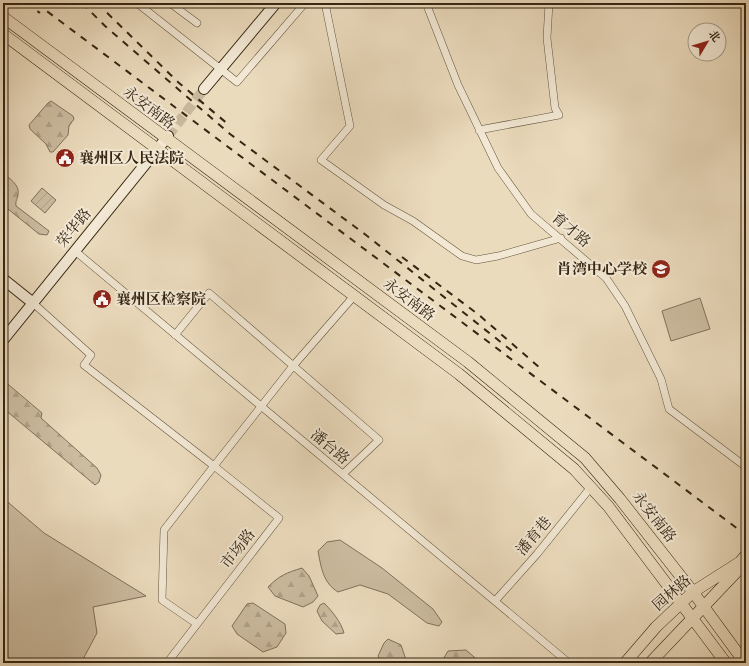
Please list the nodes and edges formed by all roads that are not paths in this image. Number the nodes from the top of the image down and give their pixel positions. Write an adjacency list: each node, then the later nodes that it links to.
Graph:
1 (137, 3): 11 (street)
2 (170, 3): 9 (street)
3 (276, 3): 11 (main road)
4 (305, 3): 11 (street)
5 (325, 3): 16 (street)
6 (426, 3): 13 (street, 育才路)
7 (549, 3): 13 (street)
8 (3, 17): 14 (main road, 永安南路)
9 (197, 24)
10 (3, 34): 15 (main road, 永安南路)
11 (221, 69): 12 (main road)
12 (204, 89)
13 (479, 130): 16 (street, 育才路)
14 (166, 137): 15 (main road, 荣华路); 31 (main road, 永安南路)
15 (156, 149): 17 (main road, 荣华路); 19 (main road, 永安南路)
16 (561, 238): 26 (street, 育才路)
17 (75, 251): 20 (main road, 荣华路); 21 (street, 潘台路)
18 (3, 279): 20 (main road)
19 (354, 296): 23 (street); 28 (main road, 永安南路)
20 (33, 303): 22 (main road, 荣华路); 25 (street)
21 (175, 335): 23 (street); 24 (street, 潘台路)
22 (3, 340)
23 (293, 366): 24 (street); 27 (street)
24 (261, 406): 25 (street); 27 (street, 潘台路)
25 (214, 466): 36 (street); 36 (street, 市场路)
26 (746, 467)
27 (343, 474): 32 (street, 潘台路)
28 (591, 487): 32 (street, 潘育巷); 33 (main road, 永安南路)
29 (746, 555): 31 (main road, 园林路)
30 (746, 562): 34 (main road, 园林路)
31 (693, 592): 33 (main road, 园林路); 34 (main road, 永安南路)
32 (495, 601): 38 (street, 潘台路)
33 (681, 603): 35 (main road, 永安南路); 39 (main road, 园林路)
34 (703, 607): 35 (main road, 园林路); 42 (main road, 永安南路)
35 (692, 618): 40 (main road, 园林路); 41 (main road, 永安南路)
36 (197, 624): 37 (street, 市场路)
37 (167, 663)
38 (569, 663)
39 (625, 663)
40 (650, 663)
41 (726, 663)
42 (745, 663)

